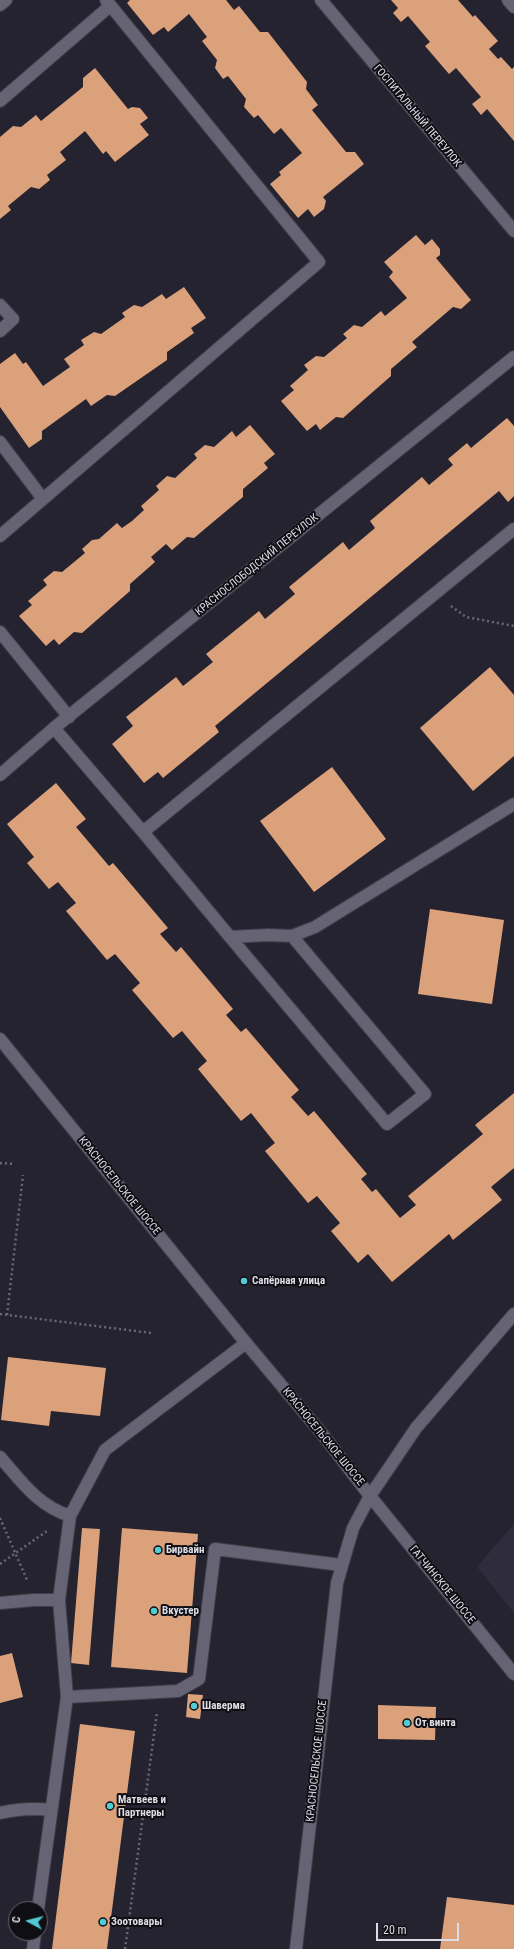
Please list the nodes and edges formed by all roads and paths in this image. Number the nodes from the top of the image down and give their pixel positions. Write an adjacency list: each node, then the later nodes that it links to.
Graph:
1 (6, 0): 5 (street)
2 (321, 0): 8 (street, ГОСПИТАЛЬНЫЙ ПЕРЕУЛОК)
3 (508, 0): 6 (street)
4 (108, 3): 7 (street); 13 (street)
5 (0, 5)
6 (514, 7)
7 (0, 101)
8 (513, 228)
9 (0, 304): 10 (street)
10 (0, 331)
11 (514, 357): 19 (street, КРАСНОСЛОБОДСКИЙ ПЕРЕУЛОК)
12 (0, 442): 13 (street)
13 (43, 499): 15 (street)
14 (514, 529): 23 (street)
15 (0, 536)
16 (466, 617): 17 (path)
17 (514, 626)
18 (0, 632): 19 (street)
19 (69, 717): 20 (street, КРАСНОСЛОБОДСКИЙ ПЕРЕУЛОК)
20 (54, 728): 21 (street, КРАСНОСЛОБОДСКИЙ ПЕРЕУЛОК); 23 (street)
21 (0, 775)
22 (514, 804): 24 (street)
23 (143, 832): 25 (street)
24 (292, 936): 25 (street); 25 (street)
25 (230, 937)
26 (0, 1039): 34 (street, КРАСНОСЕЛЬСКОЕ ШОССЕ)
27 (0, 1163): 28 (path)
28 (14, 1164)
29 (23, 1176): 32 (path)
30 (0, 1314): 32 (path)
31 (514, 1314): 36 (street)
32 (7, 1315): 33 (path)
33 (151, 1333)
34 (246, 1343): 36 (street, КРАСНОСЕЛЬСКОЕ ШОССЕ); 37 (street)
35 (0, 1457): 37 (street)
36 (370, 1496): 42 (street, КРАСНОСЕЛЬСКОЕ ШОССЕ); 46 (street, ГАТЧИНСКОЕ ШОССЕ)
37 (70, 1516): 44 (street)
38 (0, 1518): 40 (path)
39 (52, 1527): 40 (path)
40 (15, 1553): 41 (path); 43 (path)
41 (0, 1564)
42 (341, 1565): 47 (street); 53 (street, КРАСНОСЕЛЬСКОЕ ШОССЕ)
43 (27, 1580)
44 (59, 1600): 45 (street); 48 (street)
45 (0, 1603)
46 (514, 1674)
47 (159, 1692): 48 (street); 52 (path)
48 (67, 1697): 49 (street)
49 (50, 1810): 50 (street); 51 (street)
50 (0, 1813)
51 (39, 1901)
52 (125, 1949)
53 (296, 1949)

